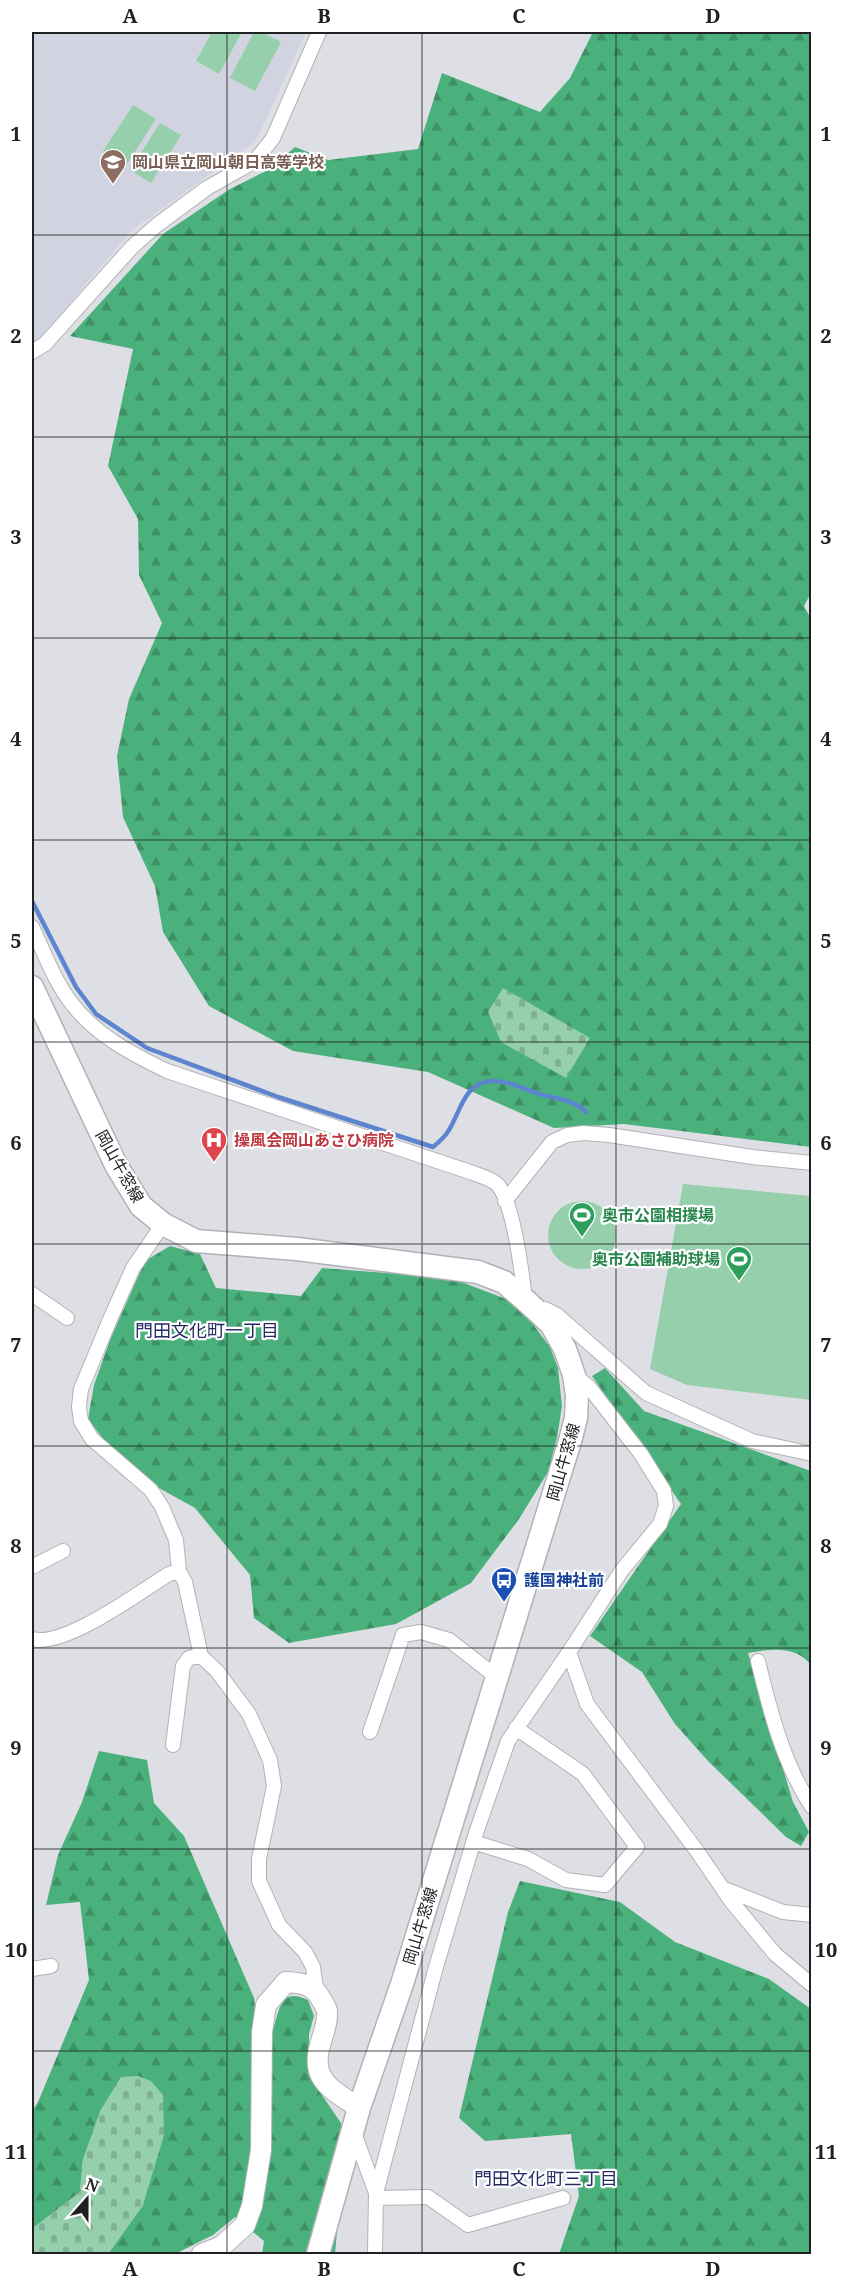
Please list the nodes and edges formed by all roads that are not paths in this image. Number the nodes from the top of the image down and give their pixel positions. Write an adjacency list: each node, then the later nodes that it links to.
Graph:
1 (319, 32): 2 (street)
2 (32, 352)
3 (32, 927): 4 (street)
4 (42, 979): 6 (street); 7 (main road, 岡山牛窓線)
5 (812, 1163): 6 (street)
6 (505, 1201): 9 (street)
7 (163, 1224): 9 (main road, 岡山牛窓線); 15 (street)
8 (32, 1294): 10 (street)
9 (525, 1300): 11 (main road, 岡山牛窓線); 12 (street)
10 (67, 1318)
11 (574, 1375): 17 (street); 20 (main road, 岡山牛窓線)
12 (812, 1454)
13 (63, 1551): 14 (street)
14 (32, 1566)
15 (179, 1571): 16 (street); 18 (street)
16 (32, 1639)
17 (569, 1652): 21 (street); 26 (street)
18 (201, 1656): 23 (street); 31 (street)
19 (758, 1661): 24 (street)
20 (498, 1678): 22 (street); 32 (main road, 岡山牛窓線)
21 (516, 1728): 25 (street); 25 (street)
22 (370, 1732)
23 (173, 1745)
24 (812, 1807)
25 (473, 1842): 34 (street)
26 (722, 1888): 27 (street); 30 (street)
27 (812, 1915)
28 (51, 1966): 29 (street)
29 (32, 1969)
30 (812, 1985)
31 (316, 1989): 32 (street); 36 (street)
32 (359, 2108): 33 (main road, 岡山牛窓線)
33 (353, 2131): 34 (street); 37 (main road, 岡山牛窓線)
34 (376, 2196): 35 (street); 38 (street)
35 (563, 2198)
36 (202, 2254)
37 (318, 2254)
38 (375, 2254)

